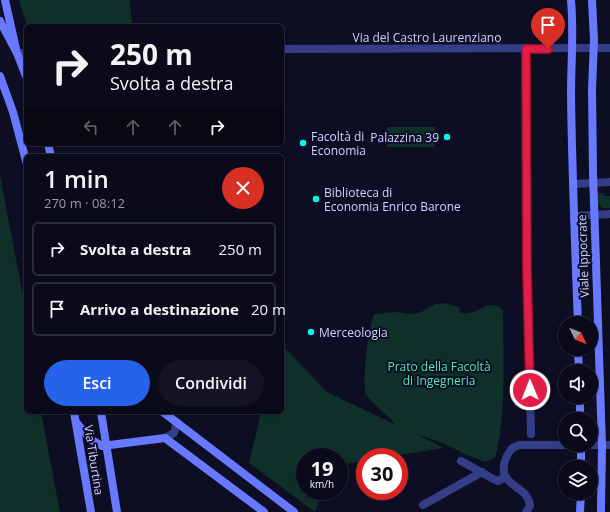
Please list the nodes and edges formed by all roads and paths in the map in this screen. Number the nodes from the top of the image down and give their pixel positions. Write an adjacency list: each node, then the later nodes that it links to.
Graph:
1 (5, 0): 10 (street)
2 (571, 0): 8 (street, Viale Ippocrate)
3 (592, 0): 9 (street, Viale Ippocrate)
4 (0, 21): 10 (street)
5 (610, 48): 9 (street, Via del Castro Laurenziano)
6 (284, 49): 7 (street, Via del Castro Laurenziano)
7 (526, 49): 8 (street, Via del Castro Laurenziano); 27 (street)
8 (573, 49): 9 (street, Via del Castro Laurenziano); 17 (street, Viale Ippocrate)
9 (594, 49): 16 (street, Viale Ippocrate)
10 (17, 53): 11 (street); 12 (street)
11 (24, 53)
12 (24, 71)
13 (0, 76): 14 (street)
14 (24, 154)
15 (610, 182): 16 (street)
16 (593, 183): 17 (street); 19 (street, Viale Ippocrate)
17 (573, 184): 20 (street, Viale Ippocrate)
18 (610, 214): 19 (street)
19 (594, 215): 20 (street); 30 (street, Viale Ippocrate)
20 (574, 216): 21 (street, Viale Ippocrate)
21 (578, 316)
22 (74, 414): 25 (street, Via Tiburtina)
23 (101, 414): 31 (street, Via Tiburtina)
24 (166, 414): 26 (street)
25 (76, 422): 31 (street); 38 (street, Via Tiburtina)
26 (177, 422): 28 (street); 41 (street)
27 (531, 434)
28 (166, 438): 31 (street); 40 (street)
29 (558, 445): 34 (street)
30 (606, 445): 43 (street, Viale Ippocrate)
31 (106, 446): 39 (street, Via Tiburtina)
32 (461, 461): 33 (street)
33 (482, 472): 34 (street); 36 (street)
34 (505, 477): 37 (street)
35 (581, 500): 42 (street)
36 (423, 506)
37 (528, 509)
38 (91, 512)
39 (117, 512)
40 (264, 512)
41 (294, 512)
42 (580, 512)
43 (601, 512)

